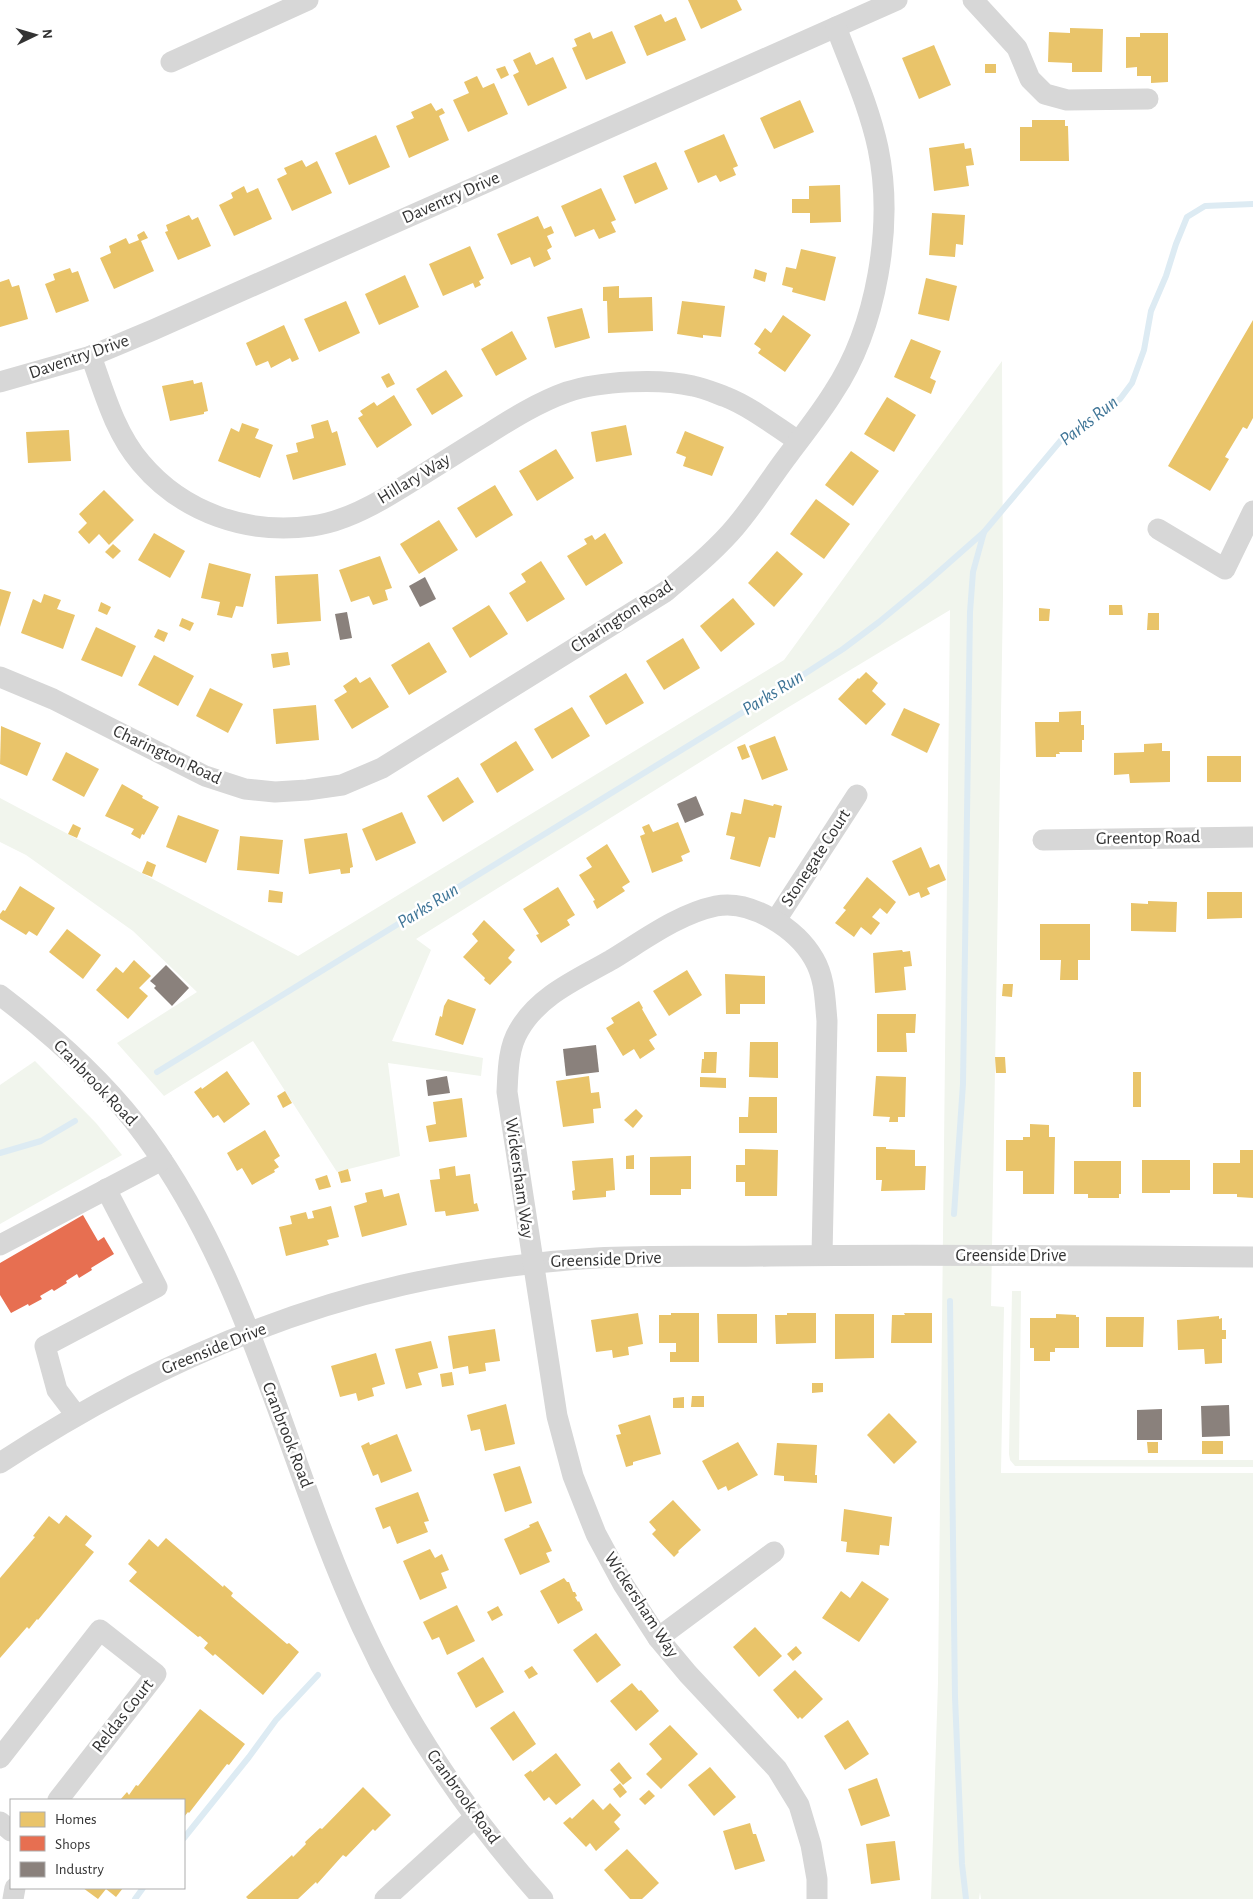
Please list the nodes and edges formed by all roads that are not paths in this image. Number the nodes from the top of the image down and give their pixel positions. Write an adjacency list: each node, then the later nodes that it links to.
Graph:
1 (308, 0): 5 (street)
2 (897, 0): 4 (street, Daventry Drive)
3 (973, 0): 6 (street)
4 (836, 27): 7 (street, Daventry Drive); 9 (street, Charington Road)
5 (171, 62)
6 (1148, 99)
7 (91, 356): 8 (street, Daventry Drive); 9 (street, Hillary Way)
8 (0, 382)
9 (798, 441): 12 (street, Charington Road)
10 (1253, 511): 11 (street)
11 (1158, 529)
12 (0, 678)
13 (857, 795): 16 (street, Stonegate Court)
14 (1253, 837): 15 (street, Greentop Road)
15 (1043, 840)
16 (776, 920): 21 (street, Wickersham Way); 23 (street, Wickersham Way)
17 (0, 995): 18 (street, Cranbrook Road)
18 (162, 1160): 19 (street); 24 (street, Cranbrook Road)
19 (106, 1189): 20 (street); 25 (street)
20 (0, 1245)
21 (822, 1255): 22 (street, Greenside Drive); 23 (street, Greenside Drive)
22 (1253, 1257)
23 (532, 1263): 24 (street, Greenside Drive); 28 (street, Wickersham Way)
24 (249, 1333): 25 (street, Greenside Drive); 31 (street, Cranbrook Road)
25 (76, 1415): 26 (street, Greenside Drive)
26 (0, 1463)
27 (774, 1552): 28 (street)
28 (658, 1638): 36 (street, Wickersham Way)
29 (0, 1758): 30 (street, Reldas Court)
30 (59, 1799)
31 (474, 1818): 34 (street); 35 (street, Cranbrook Road)
32 (0, 1822): 33 (street)
33 (10, 1830)
34 (385, 1899)
35 (543, 1899)
36 (817, 1899)

